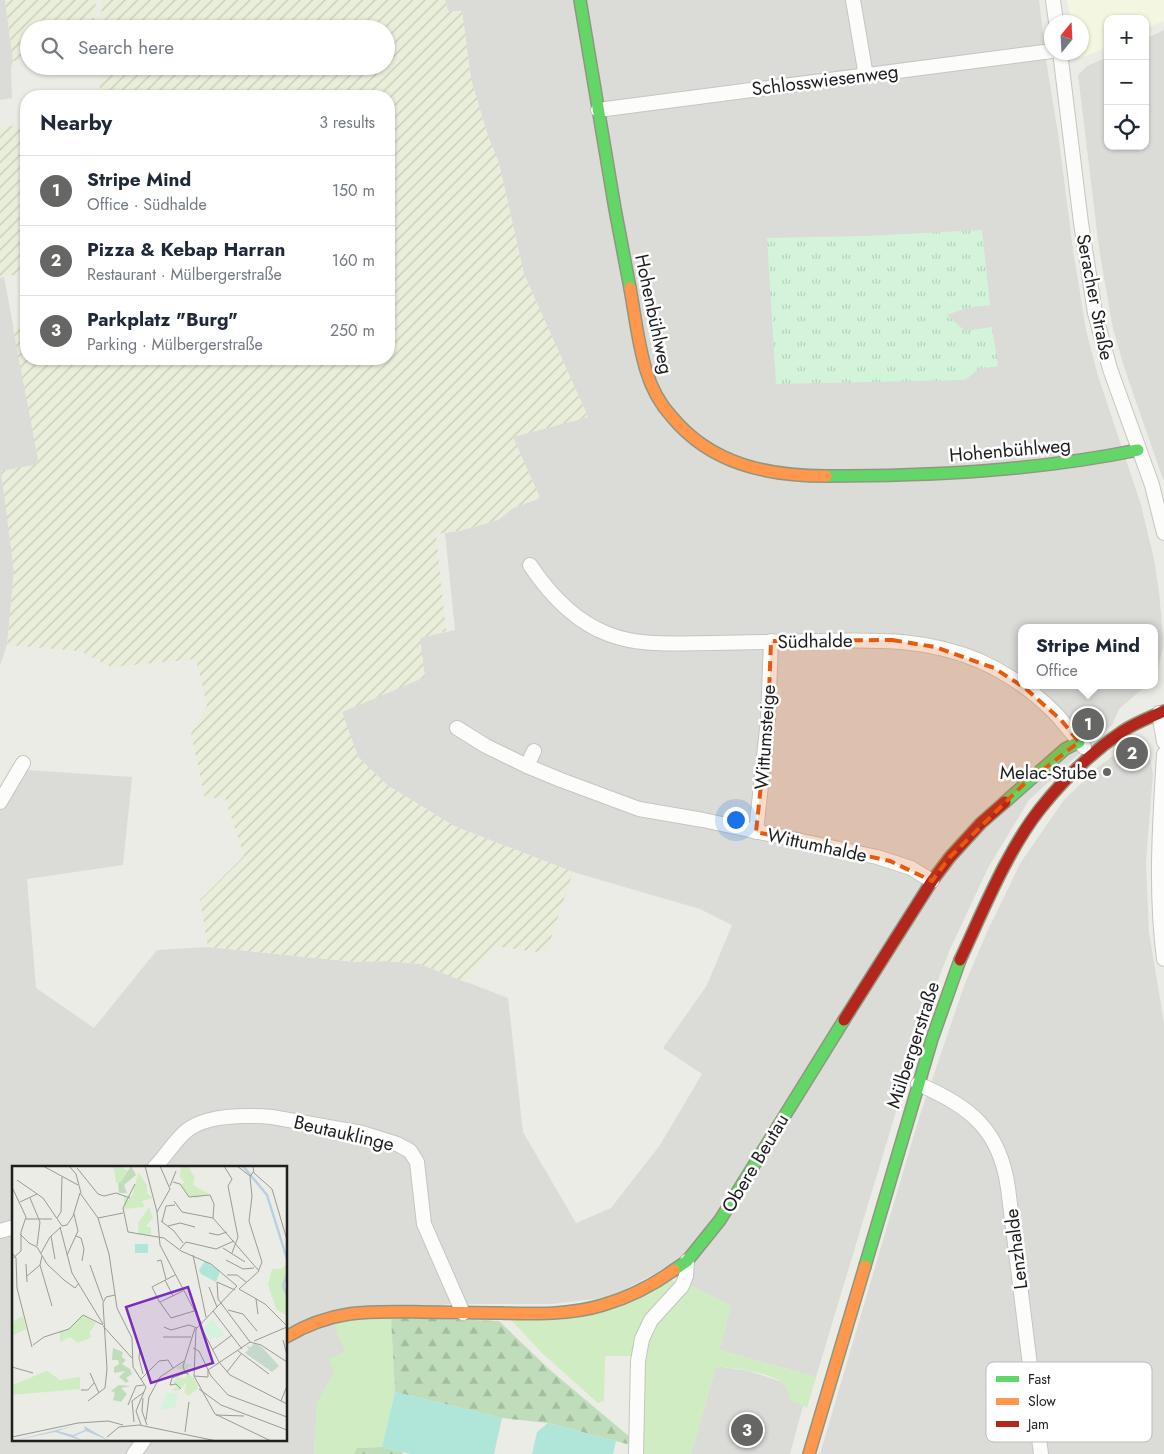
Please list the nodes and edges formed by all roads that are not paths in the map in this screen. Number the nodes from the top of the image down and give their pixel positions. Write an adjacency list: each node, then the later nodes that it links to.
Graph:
1 (580, 0): 8 (street, Hohenbühlweg)
2 (853, 0): 7 (street)
3 (1053, 0): 4 (street)
4 (1055, 15)
5 (1044, 52): 7 (street, Schlosswiesenweg)
6 (1061, 60): 9 (street, Seracher Straße)
7 (866, 76): 8 (street, Schlosswiesenweg)
8 (598, 110): 9 (street, Hohenbühlweg)
9 (1138, 450): 10 (street, Seracher Straße)
10 (1164, 533)
11 (530, 565): 12 (street, Südhalde)
12 (771, 642): 13 (street, Südhalde); 25 (street, Wittumsteige)
13 (1018, 684)
14 (1025, 689): 17 (street, Südhalde)
15 (1162, 712): 18 (street); 21 (street, Mülbergerstraße)
16 (457, 728): 23 (street, Wittumhalde)
17 (1079, 742): 21 (street, Südhalde); 26 (street, Obere Beutau)
18 (1164, 742)
19 (534, 751): 23 (street)
20 (1164, 754): 27 (street)
21 (1091, 756): 28 (street, Mülbergerstraße)
22 (23, 763): 24 (street)
23 (527, 766): 25 (street, Wittumhalde)
24 (0, 802)
25 (756, 832): 26 (street, Wittumhalde)
26 (932, 881): 30 (street, Obere Beutau)
27 (1164, 958)
28 (918, 1084): 33 (street, Lenzhalde); 37 (street, Mülbergerstraße)
29 (156, 1166): 31 (street, Beutauklinge)
30 (687, 1261): 31 (street, Obere Beutau); 36 (street)
31 (463, 1313): 32 (street, Obere Beutau)
32 (288, 1336)
33 (1029, 1362)
34 (143, 1442): 35 (street)
35 (134, 1454)
36 (636, 1454)
37 (809, 1454)

